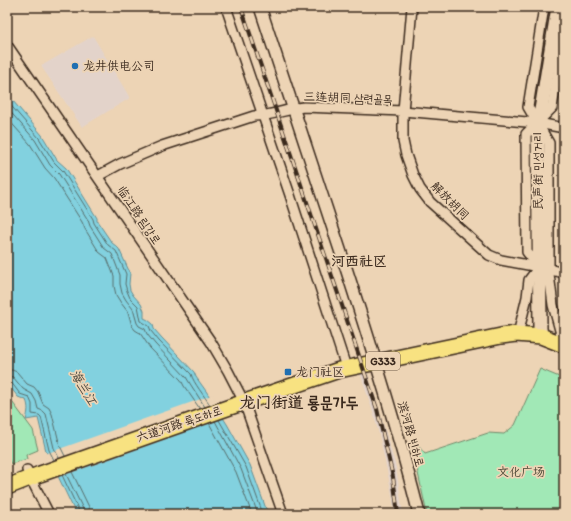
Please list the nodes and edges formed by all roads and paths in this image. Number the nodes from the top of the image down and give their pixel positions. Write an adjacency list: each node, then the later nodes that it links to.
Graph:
1 (226, 7): 10 (street)
2 (260, 7): 8 (street, 滨河路 빈하로)
3 (412, 7): 9 (street, 解放胡同)
4 (544, 7): 11 (street)
5 (558, 7): 11 (main road, 民声街 민성거리)
6 (564, 33): 11 (street)
7 (7, 45): 13 (street, 临江路 림강로)
8 (294, 108): 9 (street, 三连胡同 삼련골목); 10 (street, 三连胡同 삼련골목); 19 (street, 滨河路 빈하로)
9 (403, 112): 11 (street, 三连胡同 삼련골목); 14 (street, 解放胡同)
10 (263, 116): 13 (street, 三连胡同 삼련골목); 20 (street)
11 (538, 123): 12 (street, 三连胡同 삼련골목); 14 (main road, 民声街 민성거리)
12 (564, 128)
13 (98, 176): 21 (street, 临江路 림강로)
14 (544, 268): 15 (street, 解放胡同); 16 (street); 17 (main road, 民声街 민성거리); 18 (street)
15 (564, 273)
16 (520, 326): 17 (highway, 六道河路 륙도하로 / G333); 19 (highway, 六道河路 륙도하로 / G333)
17 (540, 332): 18 (highway, 六道河路 륙도하로 / G333); 19 (highway, 六道河路 륙도하로 / G333)
18 (563, 338)
19 (375, 359): 20 (highway, 六道河路 륙도하로 / G333); 21 (highway, 六道河路 륙도하로 / G333); 27 (street, 滨河路 빈하로)
20 (344, 361): 21 (highway, 六道河路 륙도하로 / G333)
21 (243, 399): 22 (highway, 六道河路 륙도하로 / G333); 26 (street, 临江路 림강로)
22 (33, 472): 23 (highway, 六道河路 륙도하로 / G333); 24 (highway, 六道河路 륙도하로 / G333); 25 (street)
23 (7, 478)
24 (7, 487)
25 (49, 514)
26 (283, 514)
27 (419, 514)

